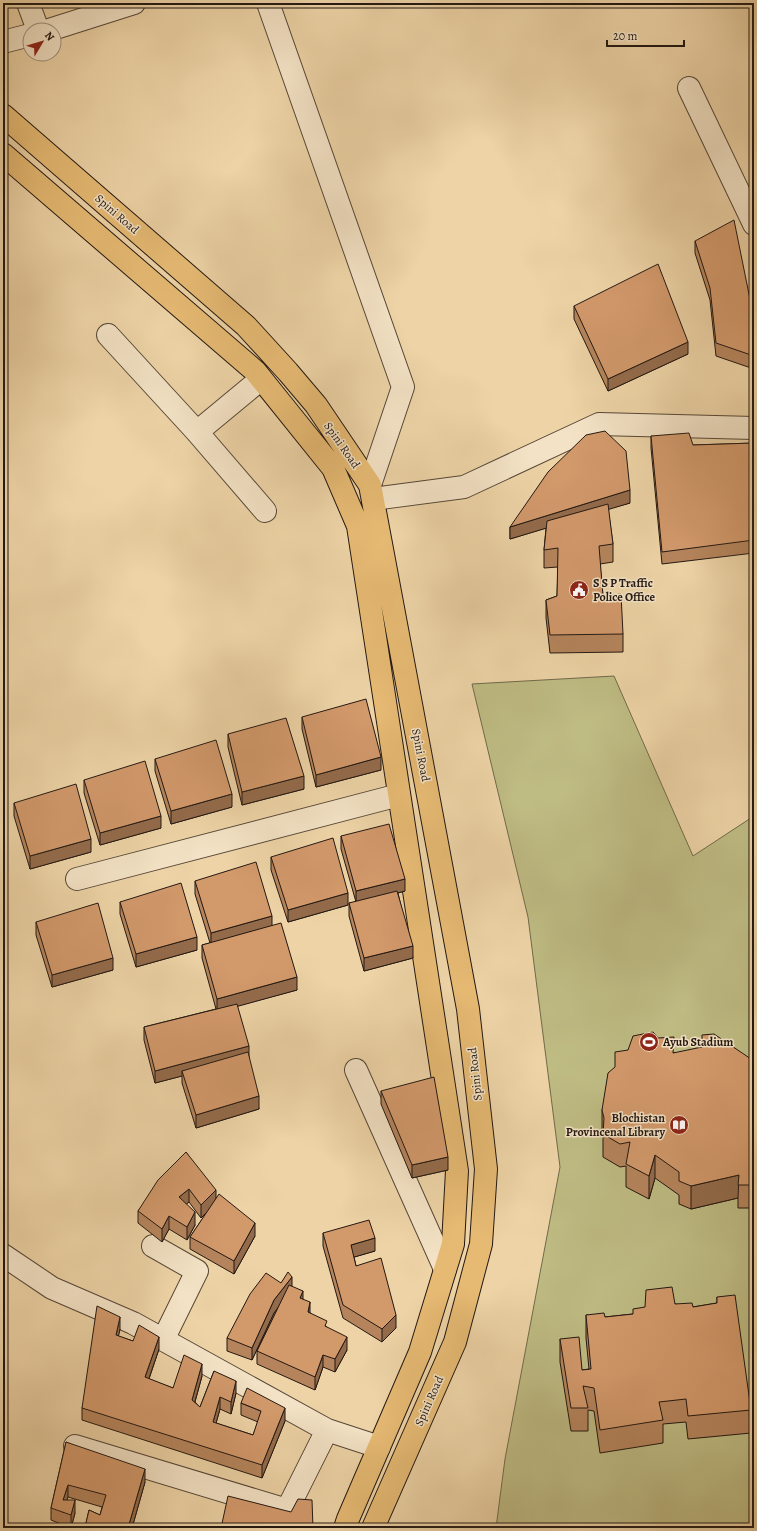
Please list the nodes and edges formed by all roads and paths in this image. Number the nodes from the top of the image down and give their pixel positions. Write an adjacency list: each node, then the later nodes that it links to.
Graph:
1 (28, 3): 4 (street)
2 (134, 3): 5 (street)
3 (268, 3): 16 (street)
4 (35, 22)
5 (62, 26)
6 (22, 38): 7 (street)
7 (3, 42)
8 (689, 88): 11 (street)
9 (3, 115): 16 (main road, Spini Road)
10 (3, 154): 13 (main road, Spini Road)
11 (754, 224)
12 (108, 335): 15 (street)
13 (261, 379): 15 (street); 18 (main road, Spini Road)
14 (754, 428): 16 (street)
15 (197, 432): 17 (street)
16 (372, 492): 29 (main road, Spini Road)
17 (265, 511)
18 (399, 795): 19 (street); 23 (main road, Spini Road)
19 (77, 879)
20 (356, 1070): 23 (street)
21 (154, 1246): 24 (street)
22 (3, 1255): 24 (street)
23 (445, 1269): 27 (main road, Spini Road)
24 (163, 1340): 25 (street)
25 (327, 1430): 26 (street); 27 (street)
26 (74, 1446)
27 (380, 1447): 28 (main road, Spini Road)
28 (345, 1528)
29 (373, 1528)

